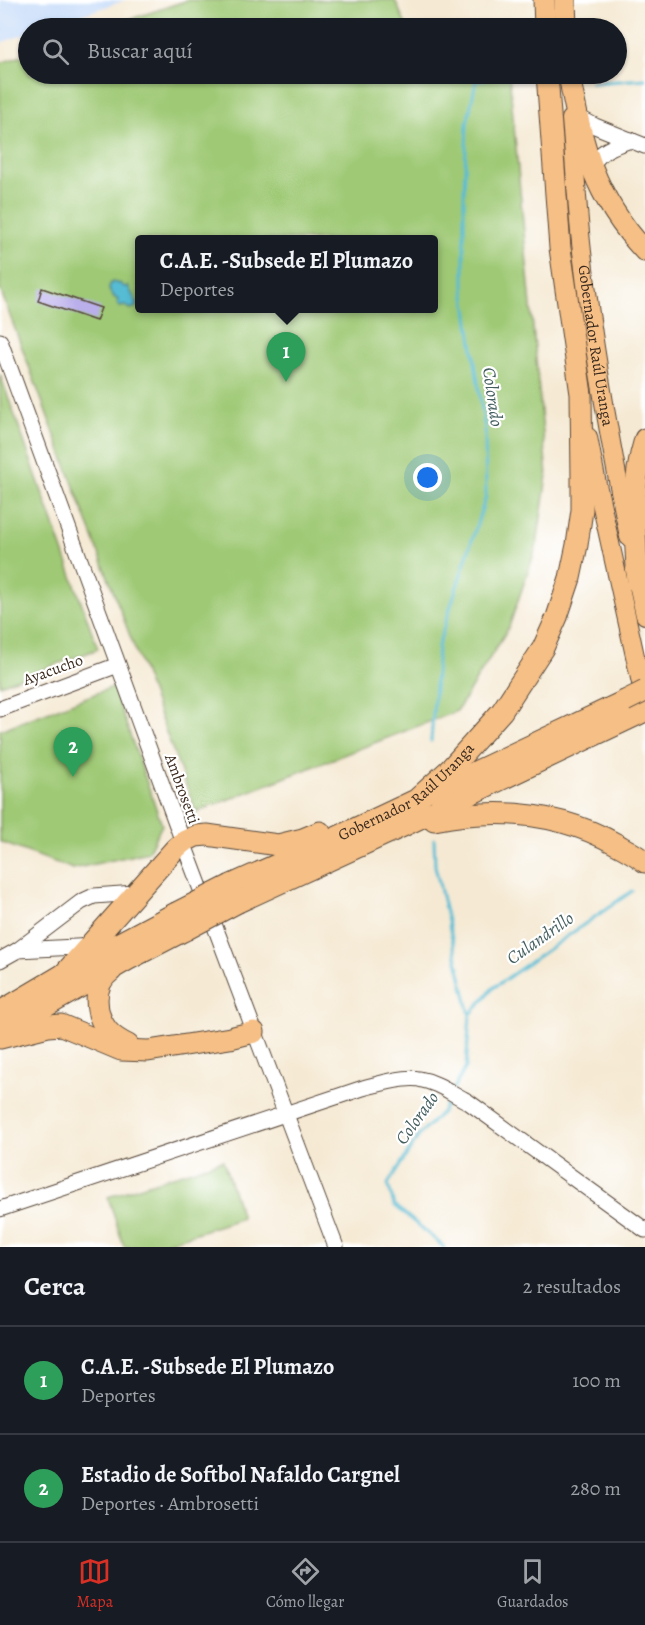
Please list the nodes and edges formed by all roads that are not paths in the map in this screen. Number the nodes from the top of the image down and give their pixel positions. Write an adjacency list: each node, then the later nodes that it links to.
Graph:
1 (544, 0): 3 (highway)
2 (565, 0): 4 (highway)
3 (545, 18)
4 (566, 18)
5 (548, 84): 13 (highway, Gobernador Raúl Uranga)
6 (569, 84): 15 (main road, Gobernador Raúl Uranga)
7 (570, 84): 8 (highway, Gobernador Raúl Uranga)
8 (576, 116): 9 (street); 10 (highway, Gobernador Raúl Uranga)
9 (638, 143): 10 (street)
10 (592, 165): 11 (highway, Gobernador Raúl Uranga)
11 (645, 251)
12 (0, 341): 17 (street, Ambrosetti)
13 (580, 394): 19 (main road, Gobernador Raúl Uranga); 21 (highway, Gobernador Raúl Uranga)
14 (645, 439): 15 (highway)
15 (638, 583): 16 (main road, Gobernador Raúl Uranga)
16 (645, 615)
17 (118, 665): 20 (street, Ayacucho); 24 (street, Ambrosetti)
18 (645, 691): 19 (highway, bridge)
19 (636, 708): 21 (highway); 23 (highway, Gobernador Raúl Uranga)
20 (0, 709)
21 (416, 800): 22 (highway, Gobernador Raúl Uranga)
22 (367, 823): 24 (highway); 27 (highway, Gobernador Raúl Uranga)
23 (401, 827): 25 (highway); 27 (highway, Gobernador Raúl Uranga)
24 (183, 842): 26 (highway); 35 (street, Ambrosetti)
25 (645, 862)
26 (135, 893): 28 (highway); 29 (street)
27 (234, 893): 30 (highway, Gobernador Raúl Uranga, bridge)
28 (89, 946): 29 (street); 30 (street); 32 (highway)
29 (18, 950): 31 (street)
30 (122, 952): 32 (highway, Gobernador Raúl Uranga); 34 (highway, Gobernador Raúl Uranga); 37 (highway)
31 (0, 960)
32 (65, 974): 33 (highway, Gobernador Raúl Uranga)
33 (0, 1012)
34 (0, 1032)
35 (254, 1032): 37 (highway); 38 (street, Ambrosetti)
36 (0, 1038): 37 (highway)
37 (148, 1051)
38 (285, 1113): 39 (street); 40 (street); 41 (street, Ambrosetti)
39 (0, 1209)
40 (645, 1230)
41 (336, 1247)

